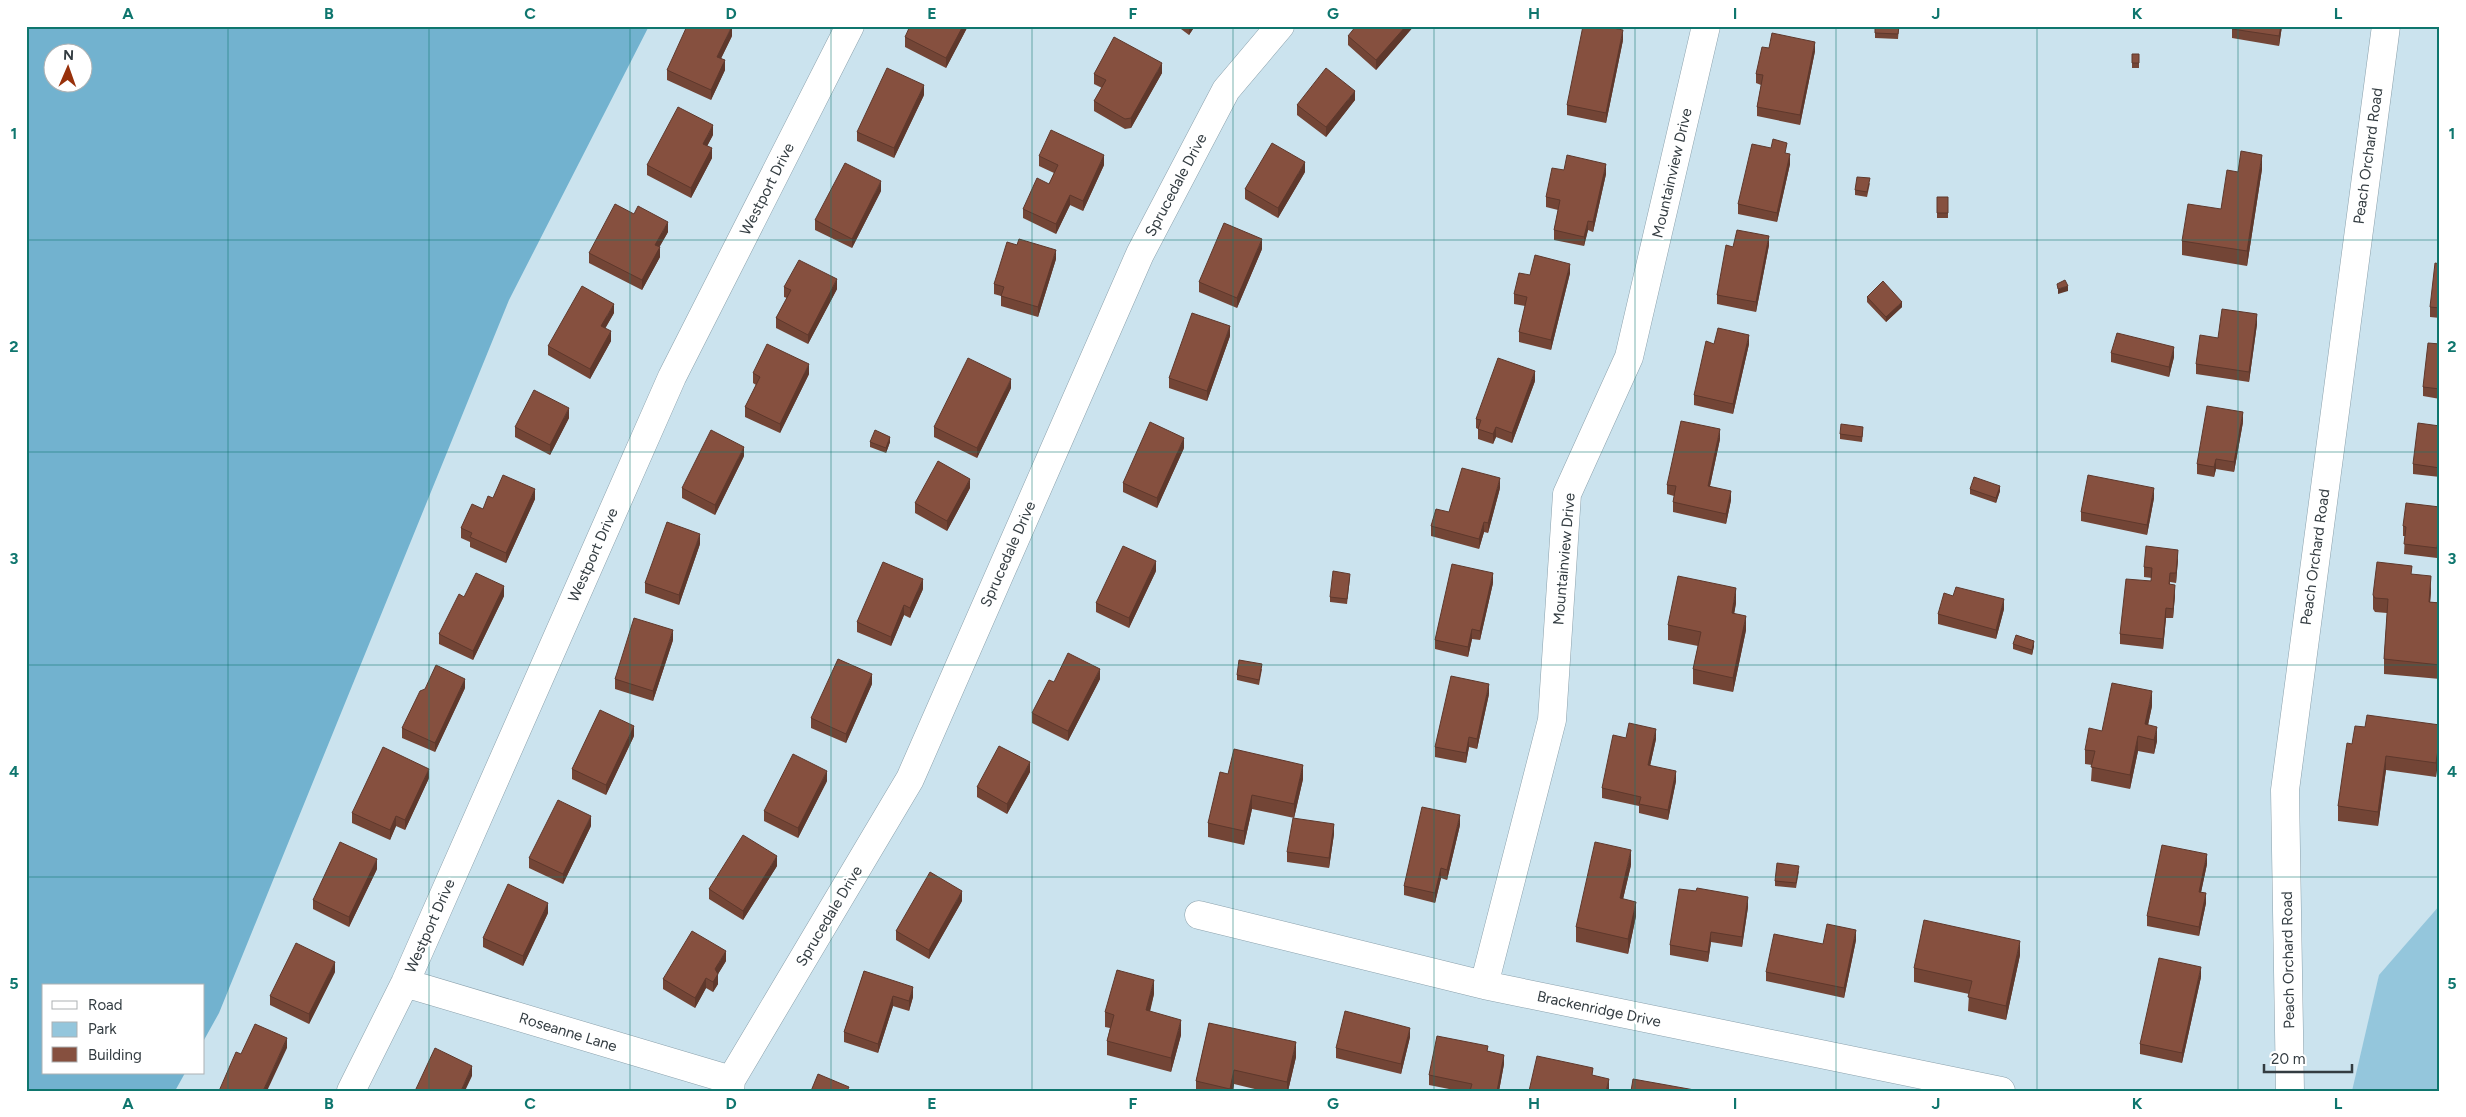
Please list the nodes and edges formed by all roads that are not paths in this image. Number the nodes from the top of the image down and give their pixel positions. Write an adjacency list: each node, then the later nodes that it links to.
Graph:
1 (850, 26): 6 (street, Westport Drive)
2 (1280, 26): 8 (street, Sprucedale Drive)
3 (1706, 26): 7 (street, Mountainview Drive)
4 (2386, 26): 11 (street, Peach Orchard Road)
5 (1199, 915): 7 (street, Brackenridge Drive)
6 (405, 983): 8 (street, Roseanne Lane); 9 (street, Westport Drive)
7 (1484, 985): 10 (street, Brackenridge Drive)
8 (731, 1086)
9 (351, 1091)
10 (2002, 1091)
11 (2290, 1091)

